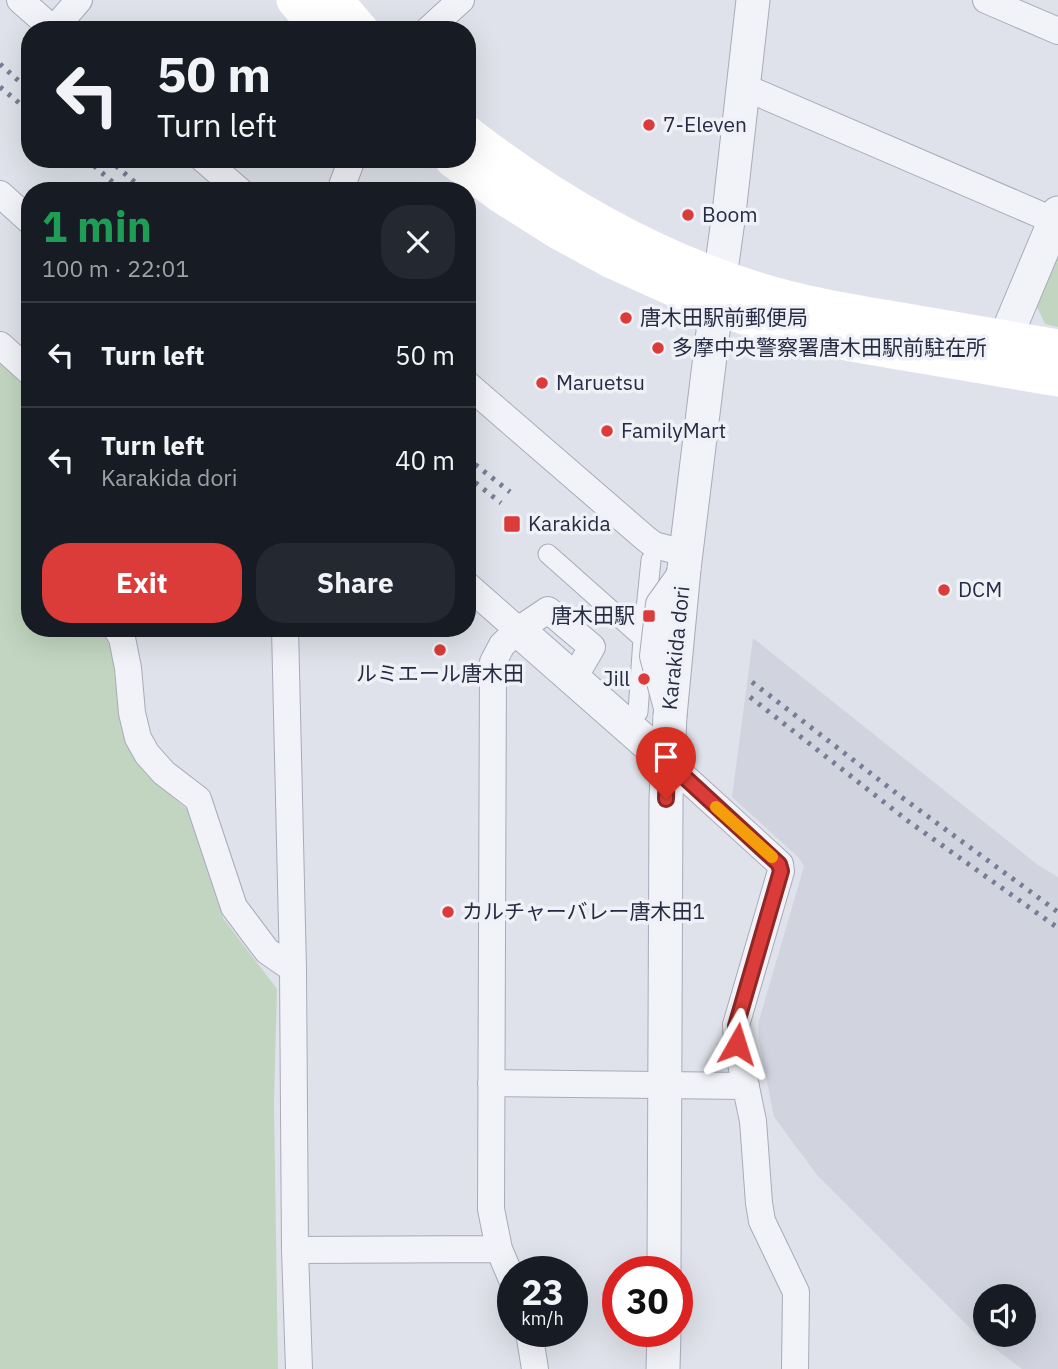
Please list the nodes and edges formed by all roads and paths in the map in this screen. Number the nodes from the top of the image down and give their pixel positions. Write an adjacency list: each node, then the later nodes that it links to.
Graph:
1 (20, 0): 8 (street)
2 (79, 0): 9 (street)
3 (295, 0): 10 (main road)
4 (334, 0): 11 (main road)
5 (461, 0): 12 (street)
6 (753, 0): 14 (street, Karakida dori)
7 (986, 0): 13 (street)
8 (45, 21)
9 (61, 21)
10 (313, 21)
11 (352, 21)
12 (438, 21)
13 (1058, 31)
14 (744, 88): 21 (street); 22 (street, Karakida dori)
15 (476, 141): 22 (main road)
16 (213, 168): 18 (street)
17 (465, 168): 22 (main road)
18 (230, 182)
19 (0, 194): 20 (street)
20 (21, 213)
21 (1056, 217): 23 (street)
22 (718, 292): 23 (main road); 27 (main road); 31 (street, Karakida dori)
23 (1005, 339): 25 (main road)
24 (0, 345): 26 (street)
25 (1058, 348)
26 (21, 364)
27 (1058, 378)
28 (476, 392): 31 (street)
29 (548, 554): 36 (street)
30 (651, 560): 36 (street)
31 (685, 561): 37 (street, Karakida dori, bridge)
32 (476, 593): 33 (street)
33 (519, 630): 37 (street); 39 (street)
34 (121, 637): 38 (street)
35 (285, 637): 38 (street)
36 (645, 640): 37 (street)
37 (656, 723): 40 (street, Karakida dori); 41 (street)
38 (293, 970): 43 (street)
39 (491, 1083): 40 (street); 42 (street)
40 (665, 1085): 41 (street); 45 (street, Karakida dori)
41 (746, 1086): 51 (street)
42 (499, 1249): 43 (street); 44 (street)
43 (295, 1250): 48 (street)
44 (502, 1256)
45 (664, 1256)
46 (531, 1347): 49 (street)
47 (664, 1347): 50 (street)
48 (299, 1369)
49 (535, 1369)
50 (663, 1369)
51 (796, 1369)

